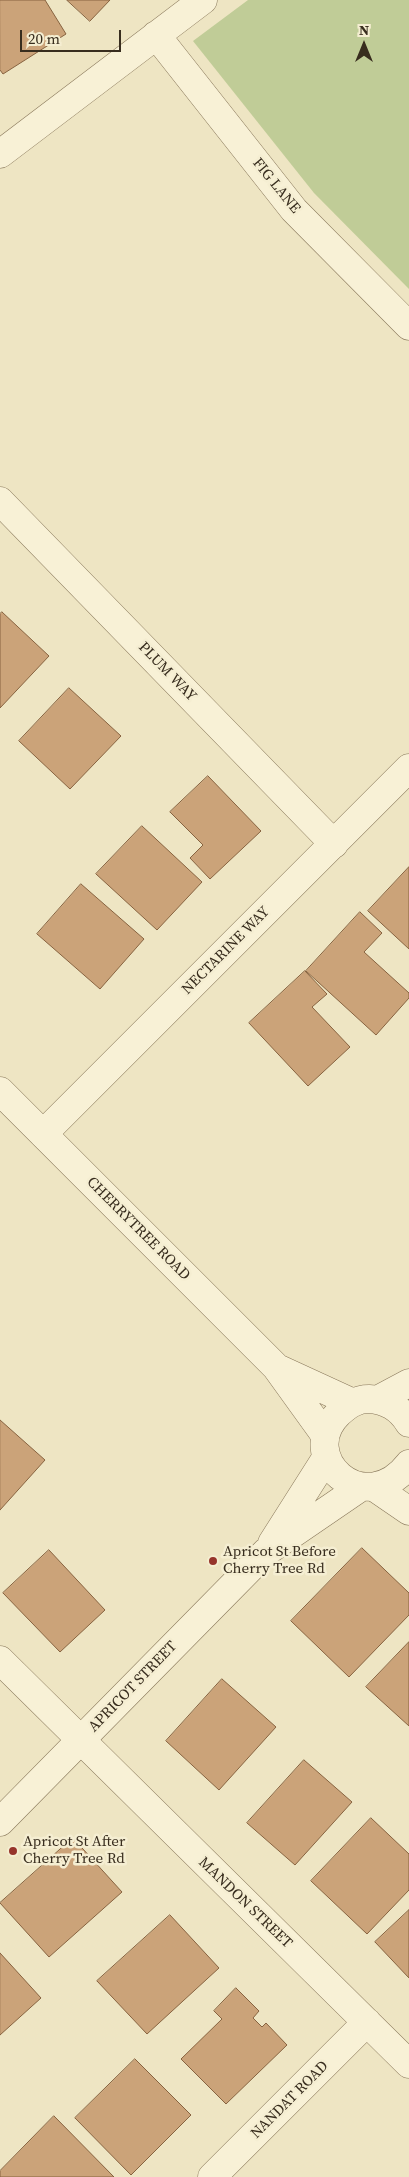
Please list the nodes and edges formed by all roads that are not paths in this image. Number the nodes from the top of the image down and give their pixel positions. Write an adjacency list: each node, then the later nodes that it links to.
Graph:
1 (203, 0): 2 (street)
2 (156, 35): 3 (street); 4 (street, FIG LANE)
3 (0, 154)
4 (409, 326)
5 (0, 502): 7 (street, PLUM WAY)
6 (409, 768): 7 (street, NECTARINE WAY)
7 (334, 844): 9 (street, NECTARINE WAY)
8 (0, 1091): 9 (street, CHERRYTREE ROAD)
9 (44, 1134): 10 (street, CHERRYTREE ROAD)
10 (276, 1367): 13 (street, CHERRYTREE ROAD); 15 (street, CHERRYTREE ROAD)
11 (409, 1383): 12 (street)
12 (379, 1400): 13 (street); 14 (street)
13 (351, 1402): 15 (street, APRICOT STREET)
14 (409, 1423)
15 (326, 1447): 17 (street, CHERRYTREE ROAD); 19 (street, APRICOT STREET)
16 (409, 1465): 17 (street, APRICOT STREET)
17 (367, 1487): 18 (street, CHERRYTREE ROAD); 19 (street, APRICOT STREET)
18 (409, 1511)
19 (266, 1552): 21 (street, APRICOT STREET)
20 (0, 1660): 21 (street, MANDON STREET)
21 (80, 1741): 22 (street, APRICOT STREET); 23 (street, MANDON STREET)
22 (0, 1822)
23 (367, 2022): 24 (street, MANDON STREET); 25 (street, NANDAT ROAD)
24 (409, 2064)
25 (212, 2177)

